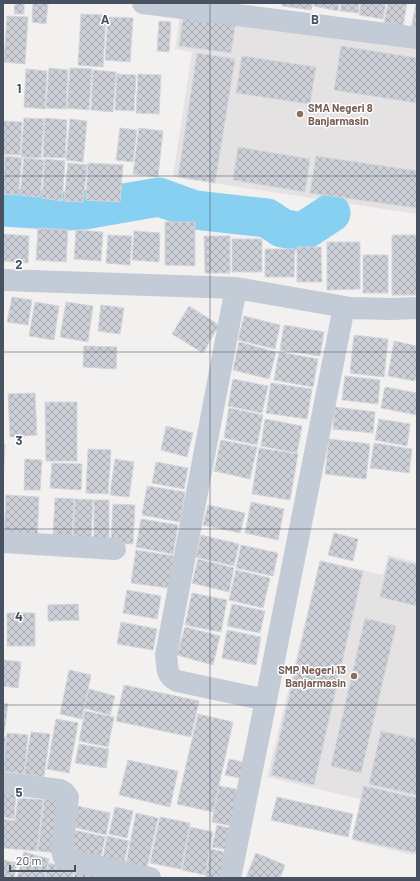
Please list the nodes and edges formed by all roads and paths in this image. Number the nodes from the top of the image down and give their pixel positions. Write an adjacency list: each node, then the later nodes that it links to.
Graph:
1 (143, 3): 2 (street)
2 (146, 3): 3 (street)
3 (417, 38)
4 (3, 280): 5 (street)
5 (236, 288): 6 (street); 10 (street)
6 (344, 307): 7 (street); 10 (street)
7 (417, 308)
8 (3, 542): 9 (street)
9 (115, 549)
10 (266, 700): 13 (street)
11 (3, 783): 12 (street)
12 (150, 878)
13 (230, 878)

